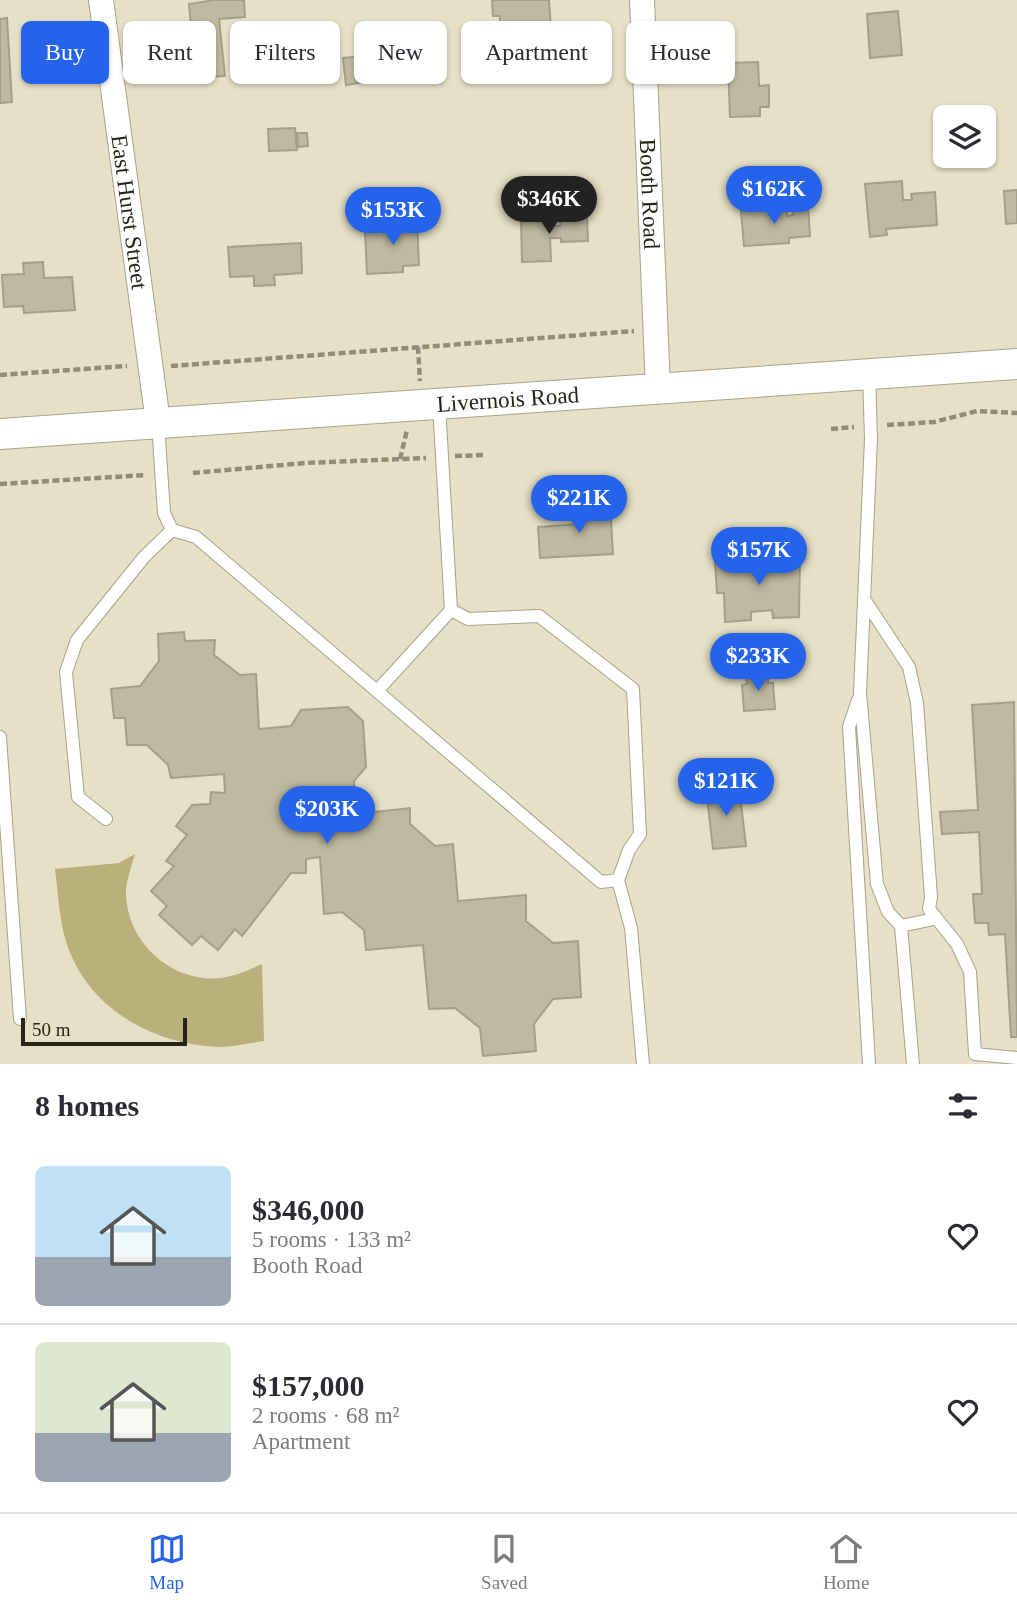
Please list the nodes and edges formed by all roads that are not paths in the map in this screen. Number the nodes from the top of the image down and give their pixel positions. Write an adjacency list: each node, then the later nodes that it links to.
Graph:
1 (101, 0): 7 (street, East Hurst Street)
2 (642, 0): 5 (street, Booth Road)
3 (1017, 364): 4 (street, Livernois Road)
4 (869, 373): 5 (street, Livernois Road); 10 (lane)
5 (658, 388): 6 (street, Livernois Road)
6 (430, 395): 7 (street, Livernois Road); 11 (lane)
7 (158, 422): 8 (street, Livernois Road); 9 (lane)
8 (0, 434)
9 (172, 530): 12 (lane); 15 (lane)
10 (864, 599): 13 (lane); 17 (lane)
11 (451, 610): 12 (lane); 16 (lane)
12 (377, 691): 16 (lane)
13 (860, 693): 18 (lane); 22 (lane)
14 (0, 737): 19 (lane)
15 (106, 819)
16 (618, 880): 21 (lane)
17 (934, 919): 18 (lane); 20 (lane)
18 (901, 926): 23 (lane)
19 (20, 1018)
20 (1017, 1058)
21 (643, 1064)
22 (869, 1064)
23 (913, 1064)

